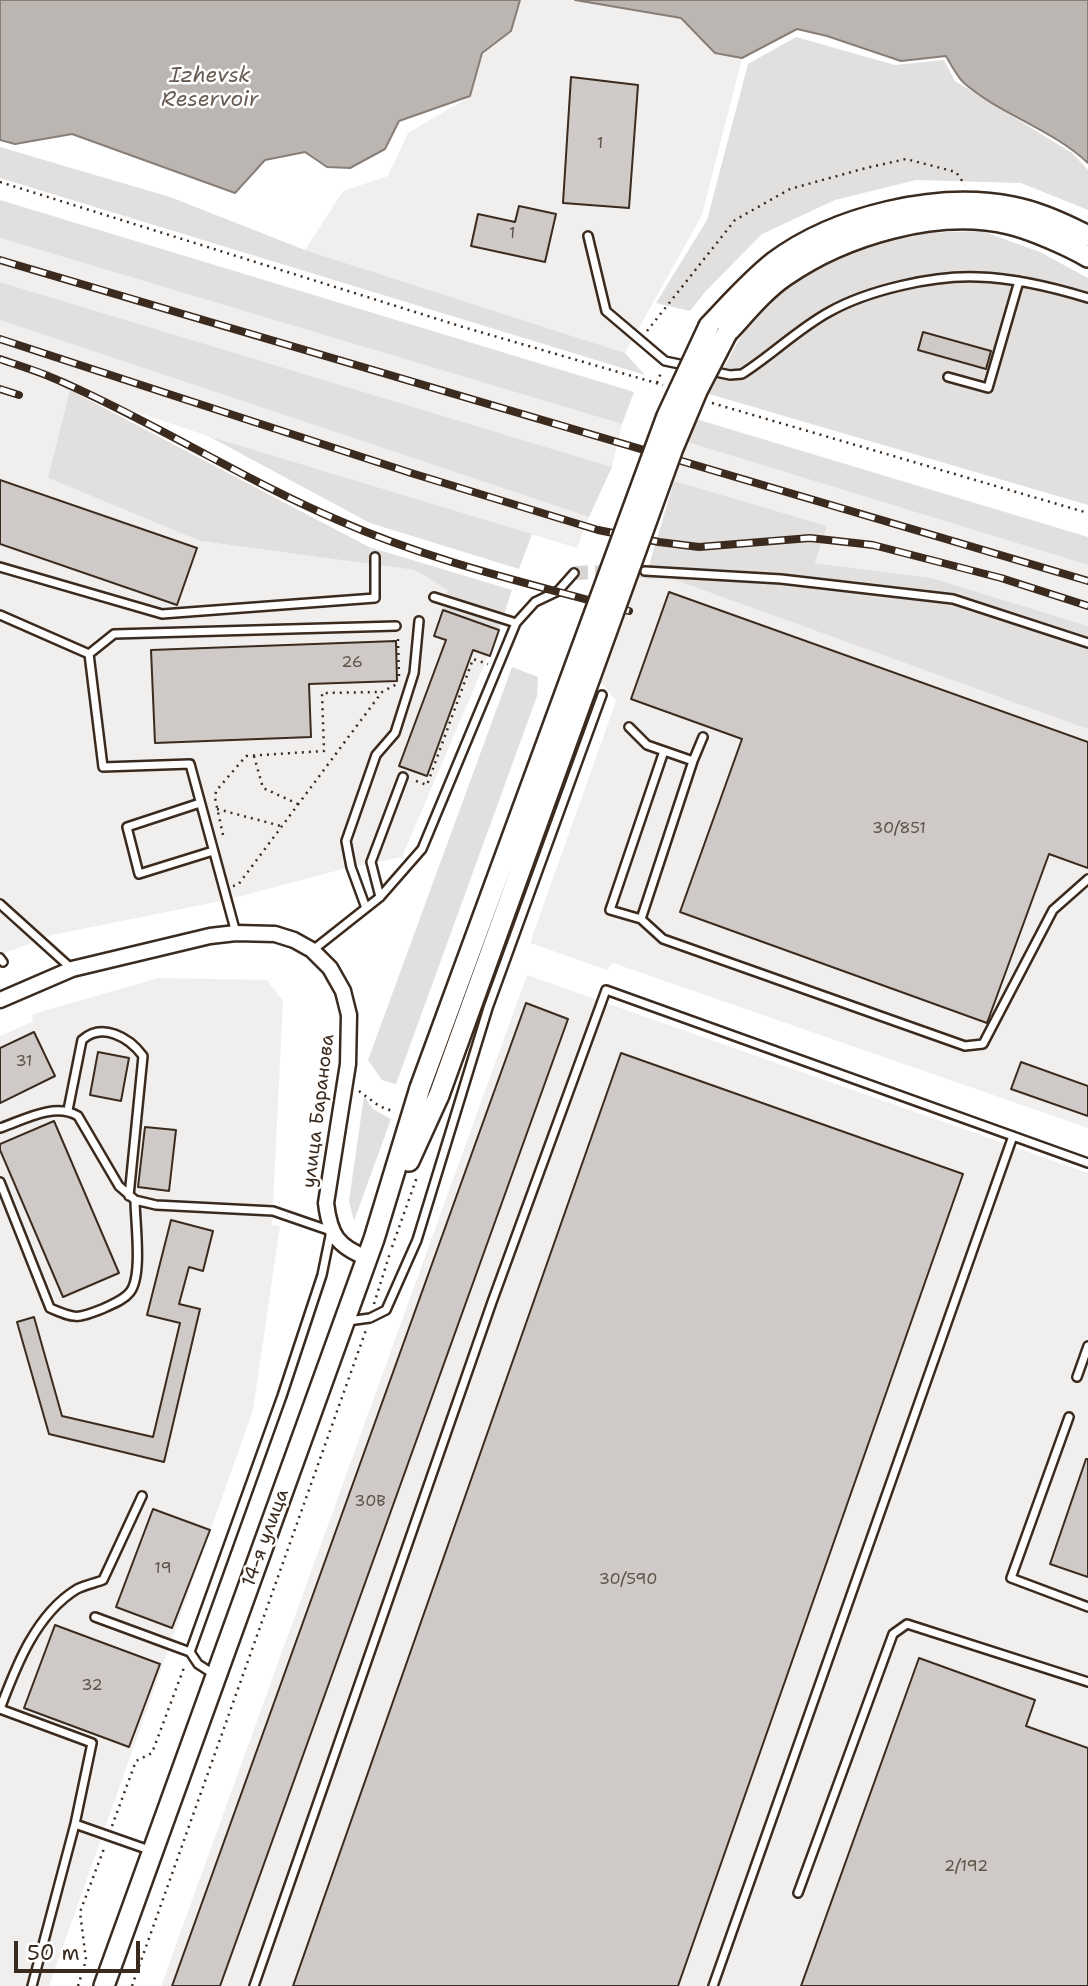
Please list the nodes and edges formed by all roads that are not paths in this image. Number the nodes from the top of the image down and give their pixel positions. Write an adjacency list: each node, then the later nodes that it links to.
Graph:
1 (587, 236): 4 (lane)
2 (1088, 236): 6 (main road)
3 (1088, 257): 6 (main road)
4 (1019, 281): 5 (lane); 7 (lane)
5 (1088, 298)
6 (718, 329): 43 (main road, 14-я улица, bridge)
7 (948, 377)
8 (375, 557): 9 (lane)
9 (0, 567)
10 (645, 570): 17 (lane)
11 (574, 573): 15 (lane)
12 (434, 597): 15 (lane)
13 (0, 615): 18 (lane)
14 (419, 621): 30 (lane)
15 (516, 623): 28 (lane)
16 (396, 626): 18 (lane)
17 (1088, 643)
18 (89, 654): 25 (lane)
19 (601, 695): 44 (lane)
20 (629, 727): 22 (lane)
21 (703, 737): 23 (lane)
22 (664, 751): 23 (lane); 31 (lane)
23 (692, 761): 31 (lane)
24 (402, 776): 28 (lane)
25 (200, 803): 26 (lane); 26 (lane)
26 (213, 851): 32 (lane)
27 (1088, 879): 31 (lane)
28 (380, 897): 30 (lane)
29 (0, 904): 34 (lane)
30 (366, 908): 33 (lane)
31 (641, 919)
32 (236, 933): 33 (street, улица Баранова); 34 (street, улица Баранова)
33 (312, 950): 42 (street, улица Баранова)
34 (72, 970): 35 (street, улица Баранова)
35 (0, 1000)
36 (68, 1110): 37 (lane); 41 (lane); 41 (lane)
37 (0, 1128)
38 (1013, 1136): 39 (lane); 59 (lane); 60 (lane)
39 (1088, 1163)
40 (0, 1182): 41 (lane)
41 (132, 1198): 42 (lane)
42 (331, 1231): 43 (street); 51 (lane)
43 (367, 1258): 44 (main road, 14-я улица)
44 (344, 1322): 52 (main road, 14-я улица)
45 (1088, 1346): 46 (lane)
46 (1077, 1377)
47 (1069, 1417): 49 (lane)
48 (142, 1496): 54 (lane)
49 (1088, 1608)
50 (95, 1617): 51 (lane)
51 (190, 1652): 52 (lane)
52 (216, 1675): 55 (main road, 14-я улица)
53 (1088, 1682): 56 (lane)
54 (75, 1824): 55 (lane); 57 (lane)
55 (152, 1852): 58 (main road, 14-я улица)
56 (798, 1893)
57 (32, 1986)
58 (104, 1986)
59 (254, 1986)
60 (713, 1986)

